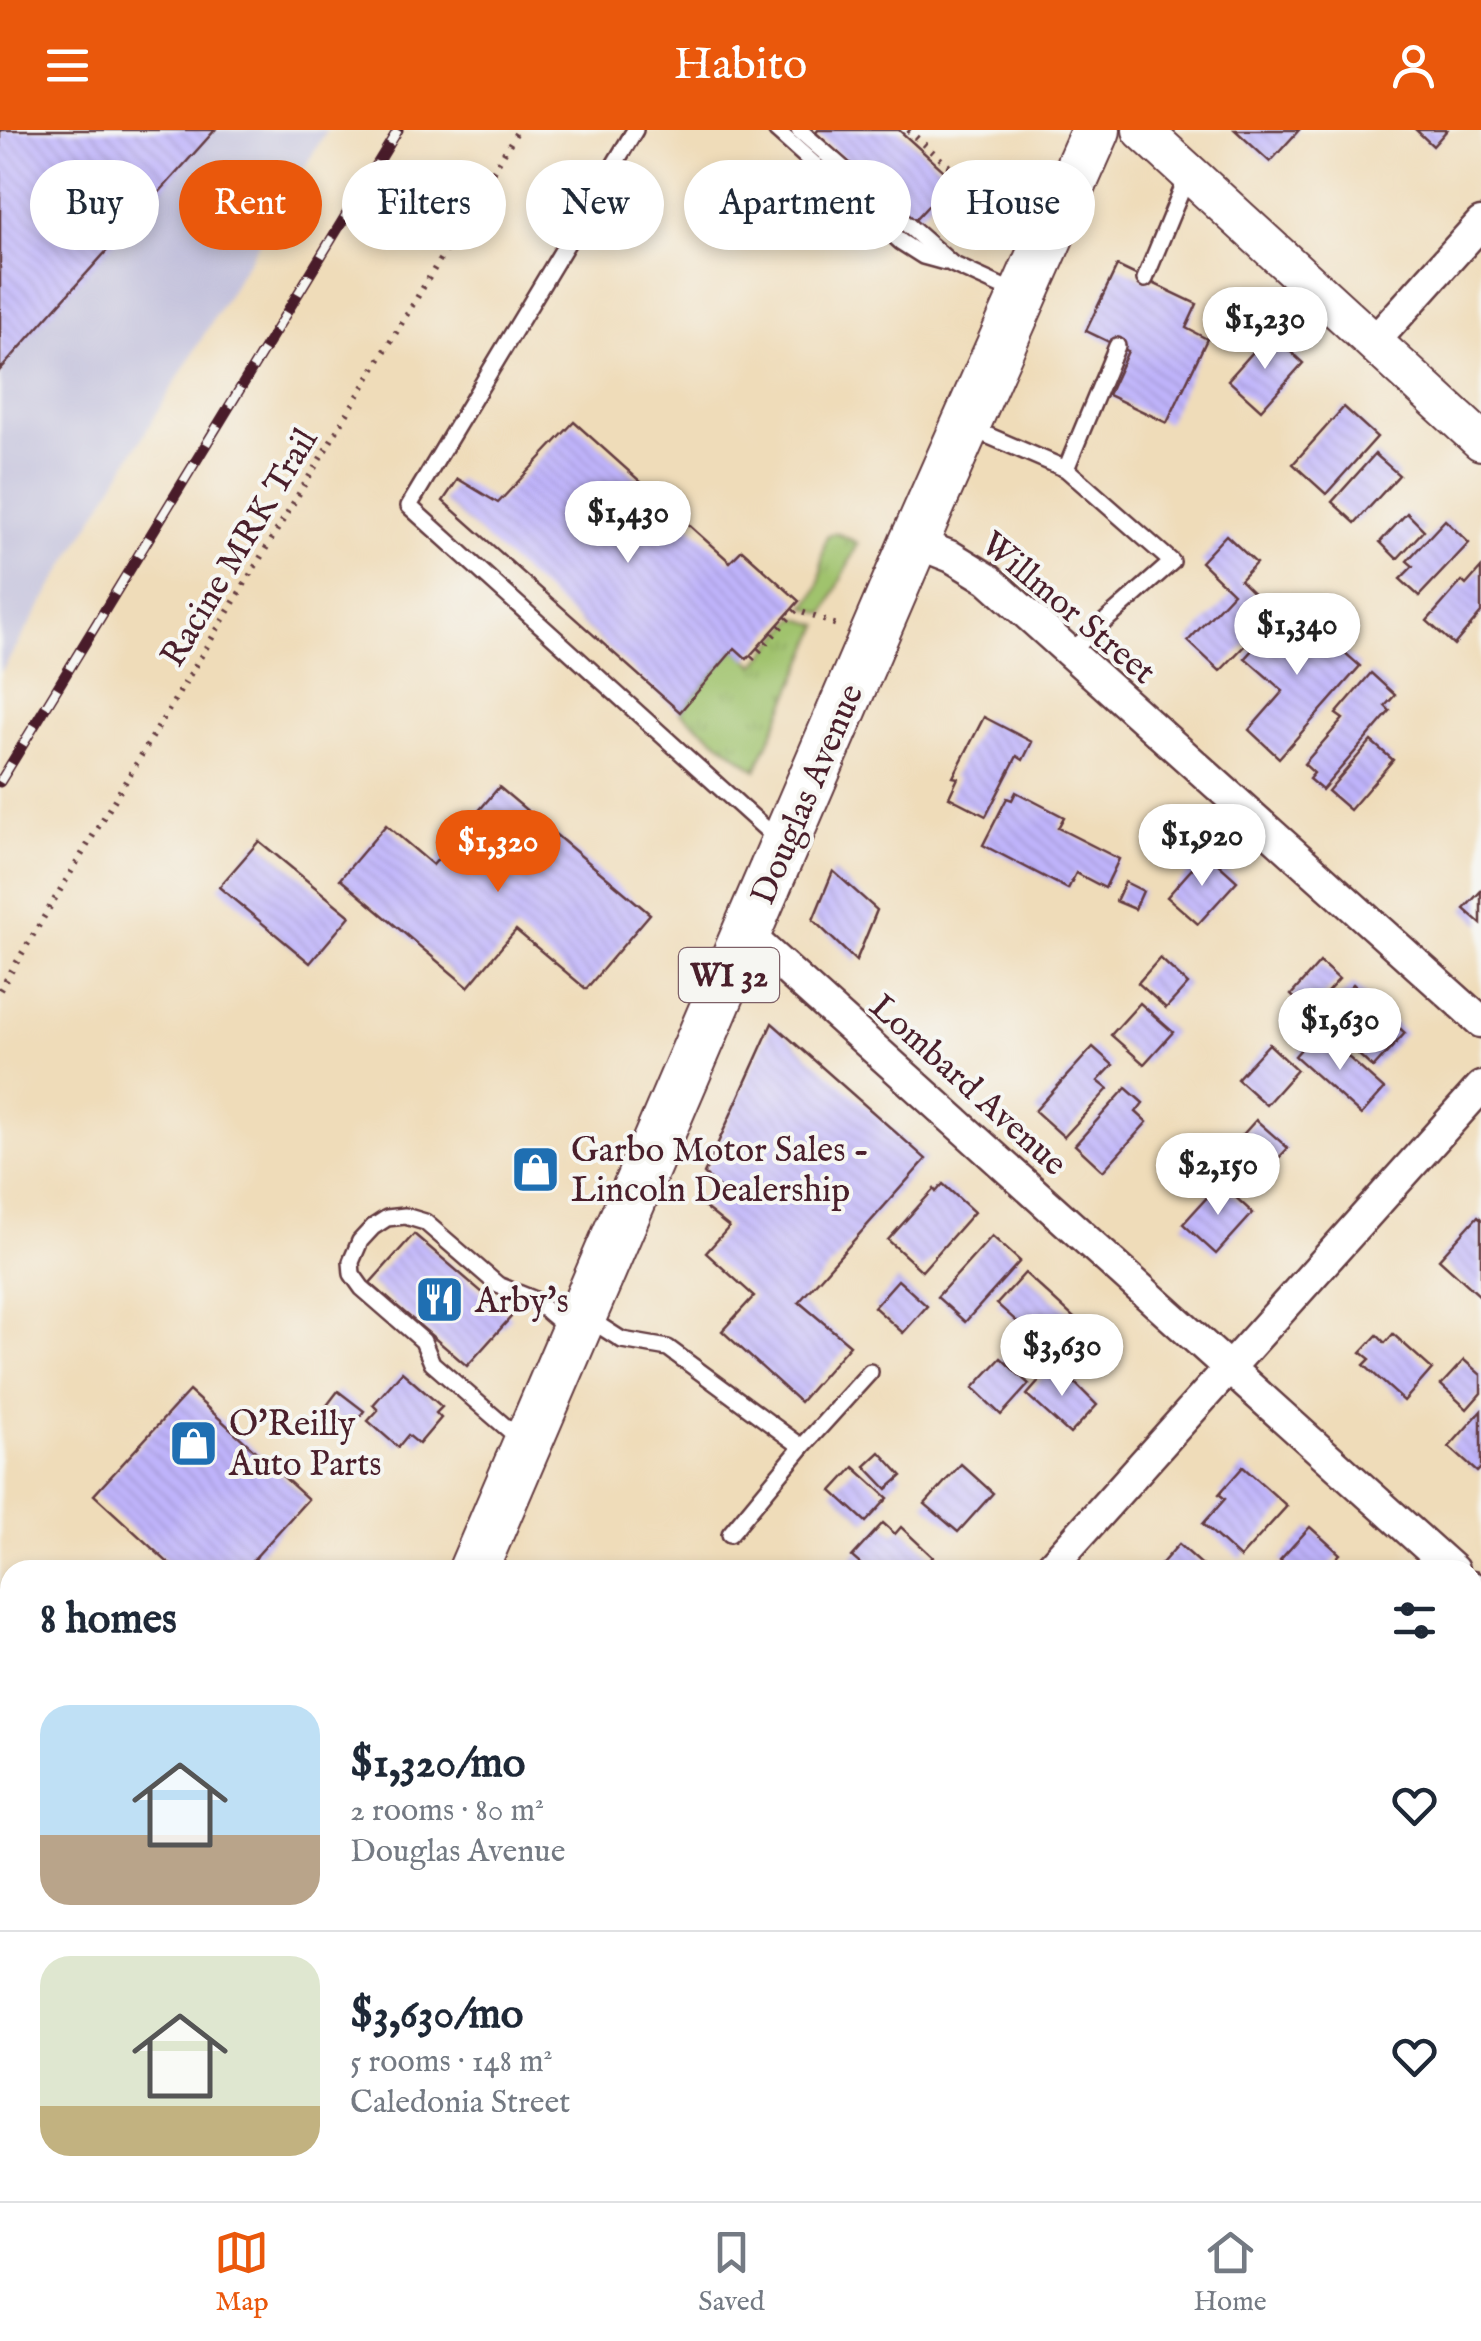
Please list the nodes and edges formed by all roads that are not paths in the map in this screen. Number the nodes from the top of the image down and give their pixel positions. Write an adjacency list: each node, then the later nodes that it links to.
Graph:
1 (635, 130): 18 (lane)
2 (776, 130): 8 (lane)
3 (799, 130): 8 (lane)
4 (1096, 130): 10 (main road, Douglas Avenue / WI 32)
5 (1142, 130): 6 (street)
6 (1189, 173): 9 (lane); 11 (street)
7 (1481, 223): 11 (street)
8 (952, 264): 10 (lane)
9 (1145, 279)
10 (1022, 295): 13 (main road, Douglas Avenue / WI 32)
11 (1373, 344): 14 (street)
12 (1117, 346): 15 (lane)
13 (965, 426): 15 (lane); 16 (main road, Douglas Avenue / WI 32)
14 (1481, 441)
15 (1066, 469): 17 (lane)
16 (914, 542): 17 (street, Willmor Street); 18 (main road, Douglas Avenue / WI 32)
17 (1070, 652): 20 (street, Willmor Street)
18 (784, 845): 19 (main road, Douglas Avenue / WI 32)
19 (747, 934): 22 (main road, Douglas Avenue / WI 32); 23 (street, Lombard Avenue)
20 (1481, 1022)
21 (1481, 1087): 23 (street)
22 (579, 1325): 25 (main road, Douglas Avenue / WI 32); 25 (lane); 26 (lane)
23 (1228, 1368): 29 (street); 30 (street, Lombard Avenue)
24 (870, 1372): 26 (lane)
25 (527, 1445): 28 (main road, Douglas Avenue / WI 32)
26 (802, 1447): 27 (lane)
27 (730, 1534)
28 (477, 1560)
29 (1057, 1560)
30 (1442, 1560)

